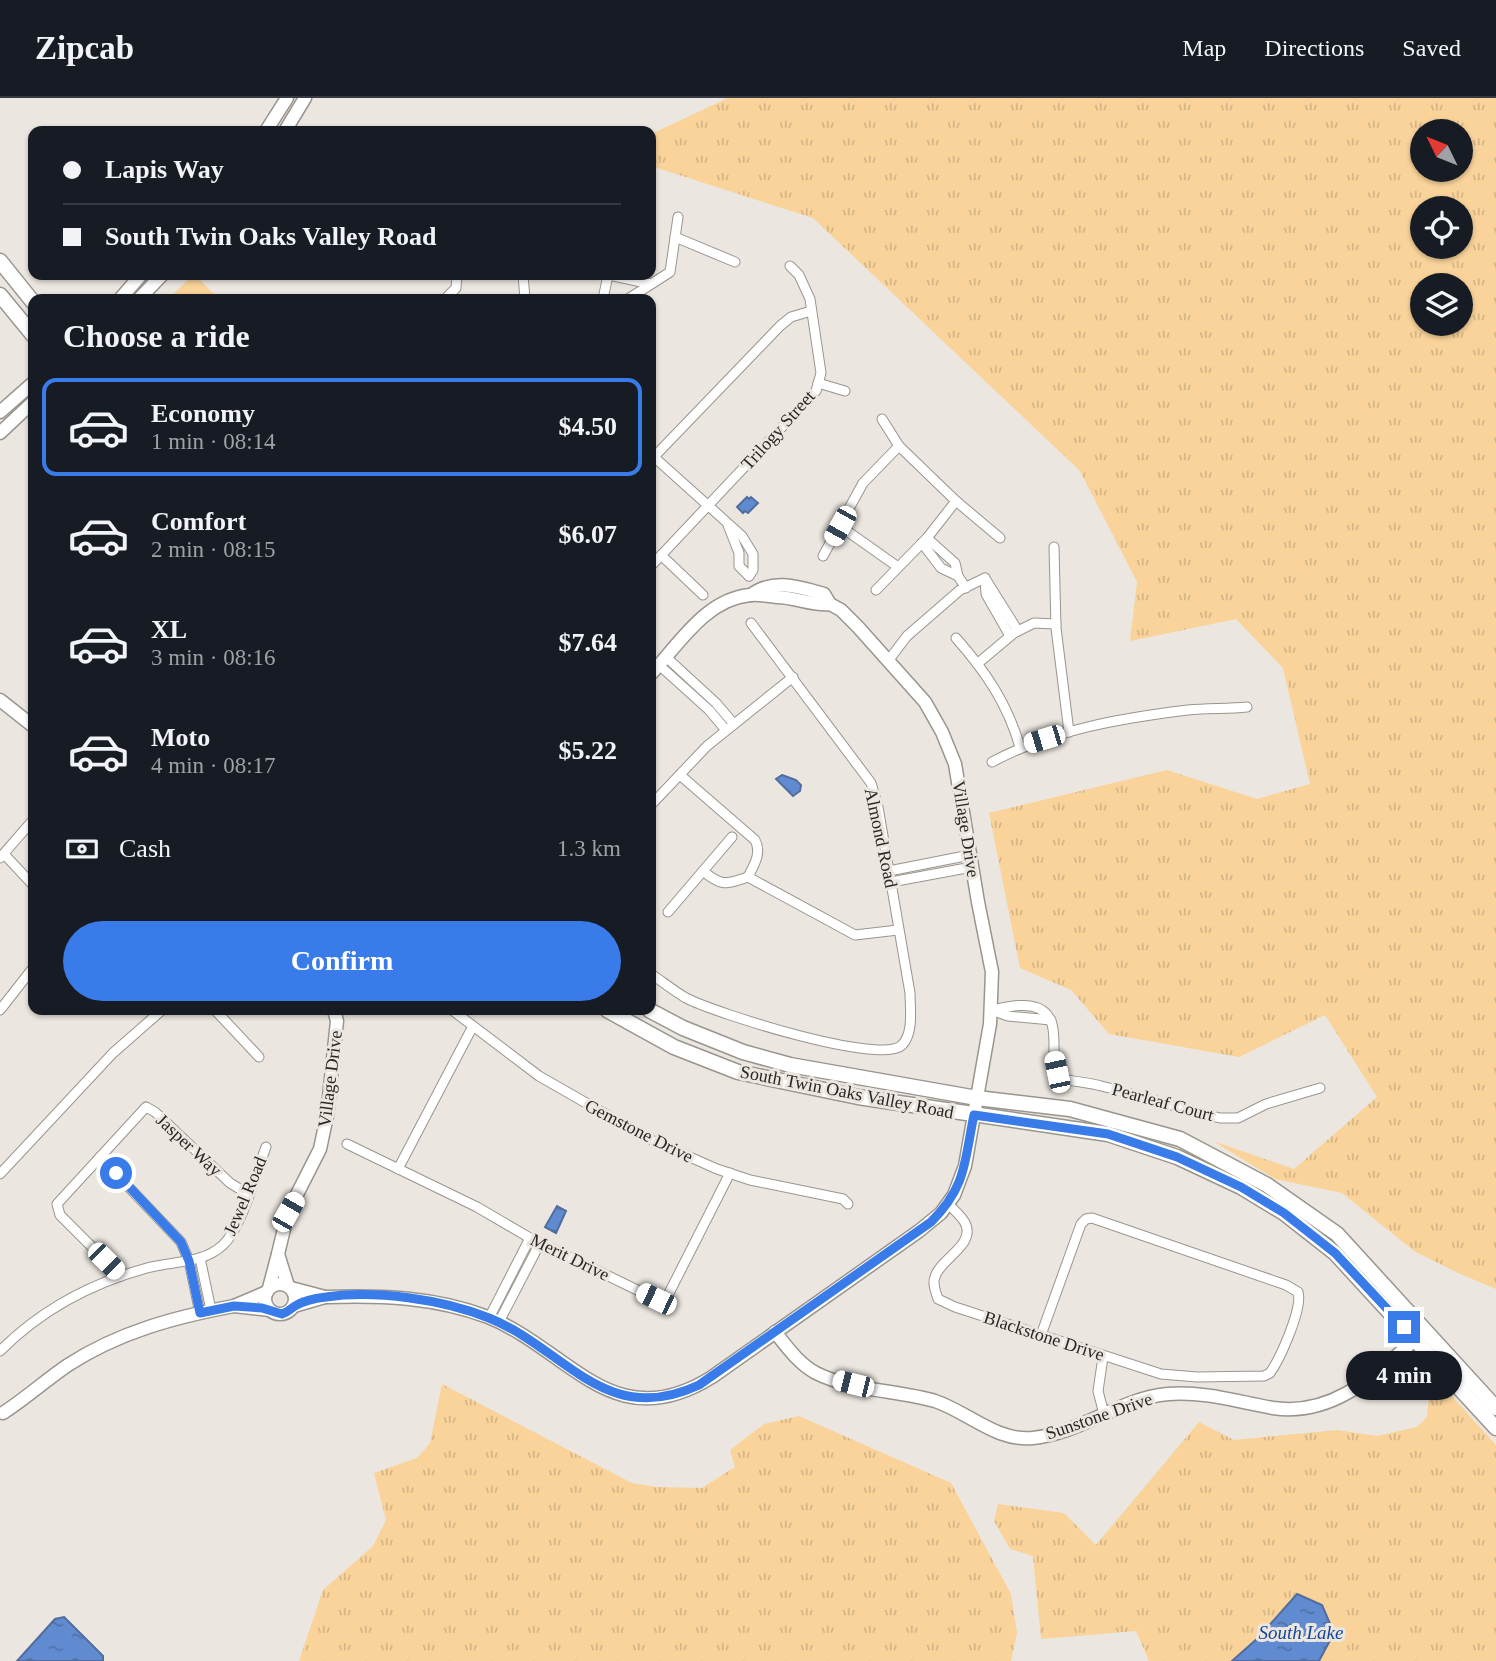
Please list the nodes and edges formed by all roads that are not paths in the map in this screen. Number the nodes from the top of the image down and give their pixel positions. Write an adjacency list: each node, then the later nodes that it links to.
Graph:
1 (287, 98): 3 (street)
2 (305, 98): 4 (street)
3 (269, 126)
4 (288, 126)
5 (677, 217): 6 (street)
6 (675, 237): 8 (street); 13 (street)
7 (0, 261): 18 (main road)
8 (735, 262)
9 (790, 267): 19 (street, Trilogy Street)
10 (137, 280): 14 (street)
11 (157, 280): 15 (street)
12 (632, 280): 13 (street)
13 (651, 284): 16 (street)
14 (124, 294)
15 (144, 294)
16 (636, 294)
17 (0, 295): 20 (main road)
18 (28, 296)
19 (811, 311): 21 (street, Trilogy Street); 29 (street)
20 (28, 329)
21 (818, 383): 23 (street); 32 (street, Trilogy Street)
22 (28, 387): 25 (street)
23 (845, 391)
24 (28, 407): 27 (street)
25 (0, 412)
26 (882, 419): 28 (street)
27 (0, 433)
28 (899, 446): 31 (street); 34 (street)
29 (656, 454)
30 (656, 461): 32 (street)
31 (956, 501): 35 (street); 36 (street)
32 (707, 506): 33 (street); 41 (street, Trilogy Street)
33 (728, 525): 38 (street); 40 (street)
34 (840, 526): 42 (street); 45 (street)
35 (1000, 538)
36 (924, 540): 39 (street); 44 (street); 45 (street)
37 (1054, 547): 53 (street)
38 (749, 548): 40 (street); 46 (street)
39 (944, 552): 44 (street); 47 (street)
40 (739, 553): 46 (street)
41 (661, 555): 43 (street, Trilogy Street); 50 (street)
42 (823, 556)
43 (656, 560)
44 (936, 560): 47 (street)
45 (898, 567): 49 (street)
46 (749, 576): 51 (street)
47 (958, 576): 48 (street)
48 (966, 588): 54 (street); 56 (street)
49 (876, 590)
50 (703, 595)
51 (751, 595): 56 (street, Village Drive); 58 (street, Village Drive)
52 (751, 623): 59 (street, Almond Road)
53 (1056, 624): 54 (street); 64 (street)
54 (1014, 633): 57 (street)
55 (956, 638): 57 (street)
56 (888, 661): 72 (street, Village Drive)
57 (977, 664): 65 (street)
58 (659, 665): 63 (street)
59 (793, 677): 63 (street); 74 (street, Almond Road)
60 (0, 700): 62 (street)
61 (1247, 707): 64 (street)
62 (28, 722)
63 (729, 726): 67 (street)
64 (1069, 732): 65 (street)
65 (1020, 747): 66 (street)
66 (992, 762)
67 (680, 775): 68 (street); 75 (street)
68 (656, 800)
69 (28, 826): 71 (street)
70 (732, 837): 73 (street)
71 (2, 856): 76 (street)
72 (971, 861): 74 (street); 77 (street); 84 (street, Village Drive)
73 (703, 871): 75 (street); 78 (street)
74 (889, 871): 77 (street, Almond Road)
75 (748, 877): 79 (street)
76 (28, 880)
77 (891, 882): 79 (street, Almond Road)
78 (668, 912)
79 (898, 930): 81 (street, Almond Road)
80 (28, 974): 83 (street)
81 (656, 977)
82 (1028, 1007): 84 (street); 91 (street); 92 (street)
83 (0, 1010)
84 (990, 1010): 91 (street); 96 (street, Village Drive)
85 (656, 1014): 96 (main road, South Twin Oaks Valley Road)
86 (156, 1015): 103 (street)
87 (220, 1015): 94 (street)
88 (338, 1015): 109 (street, Village Drive)
89 (458, 1015): 93 (street, Gemstone Drive)
90 (616, 1015): 97 (main road, South Twin Oaks Valley Road)
91 (1028, 1017): 92 (street)
92 (1051, 1020): 95 (street, Pearleaf Court)
93 (472, 1026): 101 (street); 102 (street, Gemstone Drive)
94 (259, 1057)
95 (1320, 1088)
96 (977, 1097): 97 (street, Village Drive); 127 (main road, South Twin Oaks Valley Road)
97 (974, 1115): 106 (street, Village Drive); 127 (main road, South Twin Oaks Valley Road)
98 (347, 1144): 101 (street, Merit Drive)
99 (266, 1147): 104 (street, Jewel Road)
100 (100, 1157): 104 (street, Jasper Way); 112 (street); 114 (street, Jasper Way)
101 (398, 1169): 107 (street, Merit Drive)
102 (730, 1173): 105 (street, Gemstone Drive); 108 (street, Merit Drive)
103 (0, 1174)
104 (248, 1194): 110 (street, Jewel Road)
105 (848, 1204)
106 (948, 1204): 125 (street); 126 (street, Blackstone Drive)
107 (530, 1238): 108 (street, Merit Drive); 111 (street)
108 (540, 1243): 113 (street)
109 (278, 1254): 117 (street); 118 (street, Village Drive)
110 (200, 1258): 112 (street, Jewel Road); 115 (street)
111 (519, 1259): 113 (street); 124 (street)
112 (189, 1261): 114 (street, Jewel Road); 116 (street)
113 (529, 1264): 124 (street)
114 (121, 1276): 128 (street, Jewel Road)
115 (204, 1277): 116 (street); 123 (street)
116 (193, 1279): 123 (street)
117 (290, 1287): 118 (street); 119 (street); 121 (street)
118 (268, 1290): 120 (street); 122 (street)
119 (326, 1297): 121 (street); 124 (street)
120 (234, 1306): 122 (street); 123 (street)
121 (294, 1306): 122 (street)
122 (270, 1310)
123 (206, 1311): 132 (street)
124 (494, 1320): 125 (street)
125 (775, 1332): 131 (street, Sunstone Drive)
126 (1041, 1335): 129 (street, Blackstone Drive); 129 (street, Blackstone Drive)
127 (1420, 1335): 130 (main road, South Twin Oaks Valley Road); 131 (street, Sunstone Drive); 133 (main road, South Twin Oaks Valley Road)
128 (0, 1351)
129 (1103, 1357): 131 (street)
130 (1496, 1408)
131 (1104, 1414)
132 (1, 1415)
133 (1496, 1428)

